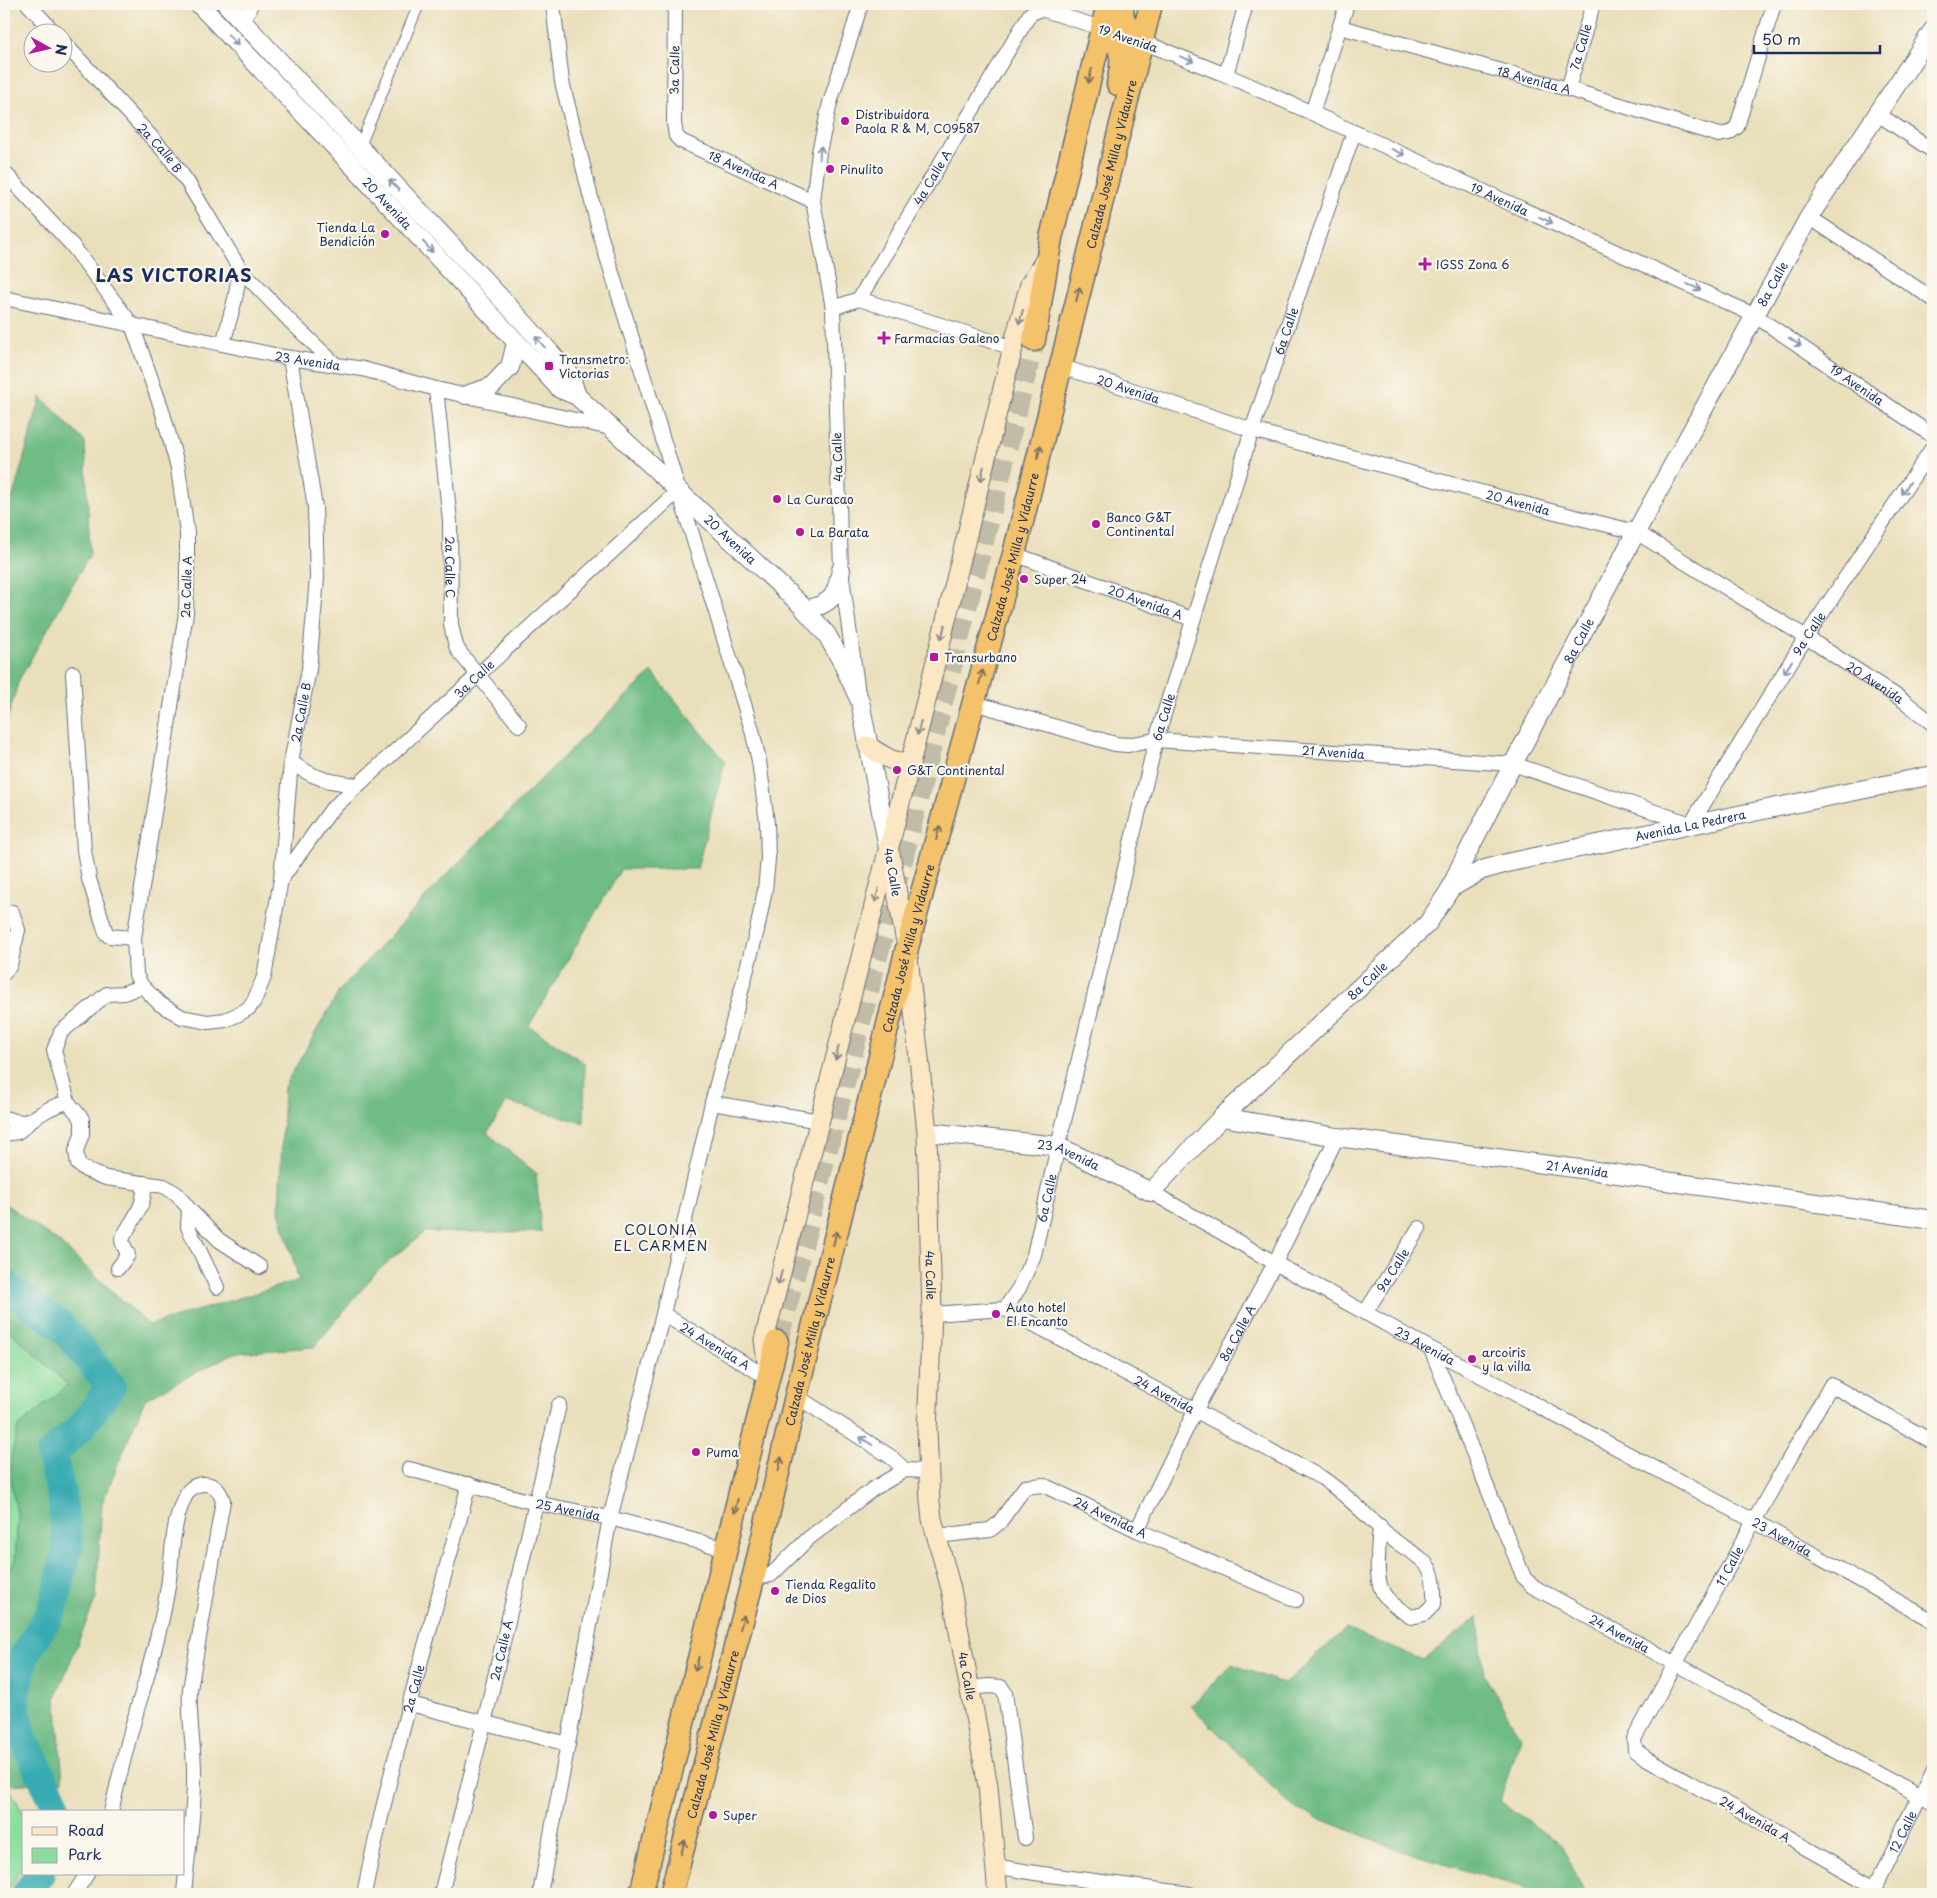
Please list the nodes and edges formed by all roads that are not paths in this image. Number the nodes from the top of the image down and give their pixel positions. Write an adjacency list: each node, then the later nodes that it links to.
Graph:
1 (28, 4): 17 (street)
2 (200, 4): 33 (street, 20 Avenida, one-way to 33)
3 (226, 4): 18 (street, 20 Avenida)
4 (251, 4): 18 (street)
5 (419, 4): 30 (street)
6 (553, 4): 57 (street)
7 (675, 4): 29 (street, 3a Calle)
8 (861, 4): 35 (street, 4a Calle, one-way to 8)
9 (1108, 4): 20 (highway)
10 (1123, 4): 22 (highway)
11 (1151, 4): 22 (highway, Calzada José Milla y Vidaurre)
12 (1246, 4): 24 (street)
13 (1347, 4): 19 (street)
14 (1593, 4): 25 (street, 7a Calle)
15 (1774, 4): 25 (street, 18 Avenida A)
16 (1041, 8): 20 (street, 19 Avenida); 39 (street, 4a Calle A)
17 (45, 22)
18 (243, 23): 30 (street, 20 Avenida)
19 (1340, 27): 25 (street, 18 Avenida A); 26 (street)
20 (1102, 28): 22 (street, 19 Avenida); 31 (highway); 46 (highway, one-way to 46)
21 (1933, 30): 27 (street, 8a Calle)
22 (1141, 41): 24 (street, 19 Avenida, one-way to 24); 31 (highway, Calzada José Milla y Vidaurre)
23 (72, 52): 37 (street, 2a Calle B)
24 (1226, 74): 26 (street, 19 Avenida)
25 (1568, 89)
26 (1312, 113): 28 (street, 19 Avenida)
27 (1878, 114): 32 (street); 36 (street, 8a Calle)
28 (1354, 132): 42 (street, 19 Avenida, one-way to 42); 54 (street, 6a Calle)
29 (676, 136): 35 (street, 18 Avenida A)
30 (359, 148): 33 (street); 52 (street, 20 Avenida, one-way to 30)
31 (1114, 152): 49 (highway, Calzada José Milla y Vidaurre, one-way to 31)
32 (1933, 152)
33 (352, 164): 44 (street, 20 Avenida, one-way to 44)
34 (4, 172): 43 (street, 2a Calle A)
35 (813, 201): 41 (street, 4a Calle)
36 (1809, 216): 40 (street); 42 (street, 8a Calle)
37 (240, 269): 45 (street); 48 (street, 2a Calle B)
38 (4, 298): 43 (street, 23 Avenida)
39 (860, 299): 41 (street); 46 (street)
40 (1933, 299)
41 (833, 308): 60 (street, 4a Calle)
42 (1754, 314): 55 (street, 19 Avenida, one-way to 55); 58 (street, 8a Calle)
43 (132, 325): 45 (street, 23 Avenida); 82 (street, 2a Calle A)
44 (516, 343): 51 (street); 52 (street, 20 Avenida)
45 (223, 344): 47 (street, 23 Avenida)
46 (1024, 344): 73 (main road, one-way to 73)
47 (290, 358): 48 (street, 23 Avenida); 72 (street, 2a Calle B)
48 (336, 365): 50 (street, 23 Avenida)
49 (1060, 366): 54 (street, 20 Avenida); 59 (highway, Calzada José Milla y Vidaurre, one-way to 49)
50 (436, 389): 51 (street, 23 Avenida); 65 (street, 2a Calle C)
51 (466, 395): 53 (street, 23 Avenida)
52 (577, 396): 53 (street, 20 Avenida)
53 (611, 428): 57 (street, 20 Avenida)
54 (1252, 430): 58 (street, 20 Avenida); 62 (street, 6a Calle)
55 (1933, 436)
56 (1933, 447): 63 (street, 9a Calle, one-way to 63)
57 (678, 490): 61 (street, 20 Avenida); 65 (street, 3a Calle); 87 (street)
58 (1636, 532): 63 (street, 20 Avenida); 74 (street, 8a Calle)
59 (1014, 554): 62 (street, 20 Avenida A); 67 (highway, Calzada José Milla y Vidaurre, one-way to 59)
60 (841, 570): 61 (street); 66 (street, 4a Calle)
61 (805, 610): 66 (street, 20 Avenida)
62 (1192, 619): 70 (street, 6a Calle)
63 (1806, 637): 68 (street, 20 Avenida); 77 (street, 9a Calle, one-way to 77)
64 (73, 673): 82 (street)
65 (479, 675): 69 (street, 2a Calle C); 76 (street, 3a Calle)
66 (860, 701): 71 (street, 4a Calle)
67 (974, 703): 70 (street, 21 Avenida); 83 (highway, Calzada José Milla y Vidaurre, one-way to 67)
68 (1933, 724)
69 (519, 725)
70 (1156, 740): 74 (street, 21 Avenida); 95 (street, 6a Calle)
71 (868, 746): 73 (main road); 78 (street, 4a Calle)
72 (291, 762): 76 (street); 79 (street, 2a Calle B)
73 (910, 762): 78 (main road)
74 (1513, 764): 77 (street, 21 Avenida); 80 (street, 8a Calle)
75 (1933, 775): 77 (street, Avenida La Pedrera)
76 (357, 785): 79 (street, 3a Calle)
77 (1691, 824): 80 (street, Avenida La Pedrera)
78 (888, 848): 83 (main road, 4a Calle); 90 (main road, one-way to 90)
79 (281, 879): 85 (street, 2a Calle B)
80 (1452, 888): 88 (street, 8a Calle)
81 (12, 912): 84 (street)
82 (134, 938): 85 (street, 2a Calle A)
83 (907, 948): 92 (main road, 4a Calle); 112 (highway, Calzada José Milla y Vidaurre, one-way to 83)
84 (4, 973)
85 (142, 986): 86 (street)
86 (68, 1102): 91 (street); 96 (street)
87 (712, 1103): 90 (street); 107 (street)
88 (1222, 1116): 94 (street, 21 Avenida); 97 (street, 8a Calle)
89 (4, 1118): 91 (street)
90 (820, 1121): 111 (main road, one-way to 111)
91 (31, 1122): 93 (street)
92 (927, 1132): 95 (street, 23 Avenida); 108 (main road, 4a Calle)
93 (4, 1134)
94 (1337, 1137): 99 (street, 21 Avenida); 101 (street, 8a Calle A)
95 (1058, 1146): 97 (street, 23 Avenida); 105 (street, 6a Calle)
96 (143, 1183): 98 (street); 103 (street)
97 (1151, 1192): 101 (street, 23 Avenida)
98 (189, 1209): 102 (street); 104 (street)
99 (1933, 1220)
100 (1420, 1228): 106 (street, 9a Calle)
101 (1275, 1263): 106 (street, 23 Avenida); 114 (street, 8a Calle A)
102 (260, 1267)
103 (118, 1268)
104 (217, 1287)
105 (1004, 1309): 108 (street); 114 (street, 24 Avenida)
106 (1365, 1313): 110 (street, 23 Avenida)
107 (663, 1314): 111 (street, 24 Avenida A); 121 (street)
108 (932, 1314): 118 (main road, 4a Calle)
109 (777, 1342): 111 (highway)
110 (1430, 1349): 122 (street, 23 Avenida); 130 (street, 24 Avenida)
111 (768, 1376): 126 (highway, one-way to 126)
112 (796, 1396): 117 (street, one-way to 112); 127 (highway, Calzada José Milla y Vidaurre, one-way to 112)
113 (559, 1405): 120 (street, 2a Calle A)
114 (1195, 1411): 123 (street, 24 Avenida); 124 (street, 8a Calle A)
115 (1933, 1442): 122 (street, 11 Calle)
116 (410, 1469): 119 (street, 25 Avenida)
117 (905, 1470): 118 (street); 127 (street)
118 (928, 1471): 125 (main road, 4a Calle)
119 (469, 1484): 120 (street, 25 Avenida); 132 (street, 2a Calle)
120 (536, 1503): 121 (street, 25 Avenida); 133 (street, 2a Calle A)
121 (610, 1518): 126 (street, 25 Avenida); 134 (street)
122 (1754, 1521): 129 (street, 23 Avenida); 130 (street, 11 Calle)
123 (1380, 1526): 123 (street, 24 Avenida)
124 (1137, 1530): 125 (street, 24 Avenida A); 128 (street, 24 Avenida A)
125 (937, 1536): 131 (main road, 4a Calle)
126 (726, 1549): 149 (highway, one-way to 149)
127 (754, 1575): 150 (highway, Calzada José Milla y Vidaurre, one-way to 127)
128 (1296, 1600)
129 (1933, 1621)
130 (1676, 1662): 135 (street, 11 Calle); 137 (street, 24 Avenida)
131 (970, 1688): 140 (street); 141 (main road, 4a Calle)
132 (410, 1704): 133 (street); 146 (street, 2a Calle)
133 (484, 1723): 134 (street); 147 (street, 2a Calle A)
134 (568, 1744): 148 (street)
135 (1635, 1750): 143 (street, 24 Avenida A)
136 (1933, 1770): 137 (street, 12 Calle)
137 (1919, 1795): 138 (street, 24 Avenida); 143 (street, 12 Calle)
138 (1933, 1803)
139 (112, 1810): 145 (street)
140 (1024, 1838)
141 (995, 1866): 151 (main road, 4a Calle); 152 (street)
142 (86, 1876): 144 (street)
143 (1874, 1891)
144 (74, 1894)
145 (184, 1894)
146 (364, 1894)
147 (441, 1894)
148 (540, 1894)
149 (640, 1894)
150 (671, 1894)
151 (998, 1894)
152 (1190, 1894)

